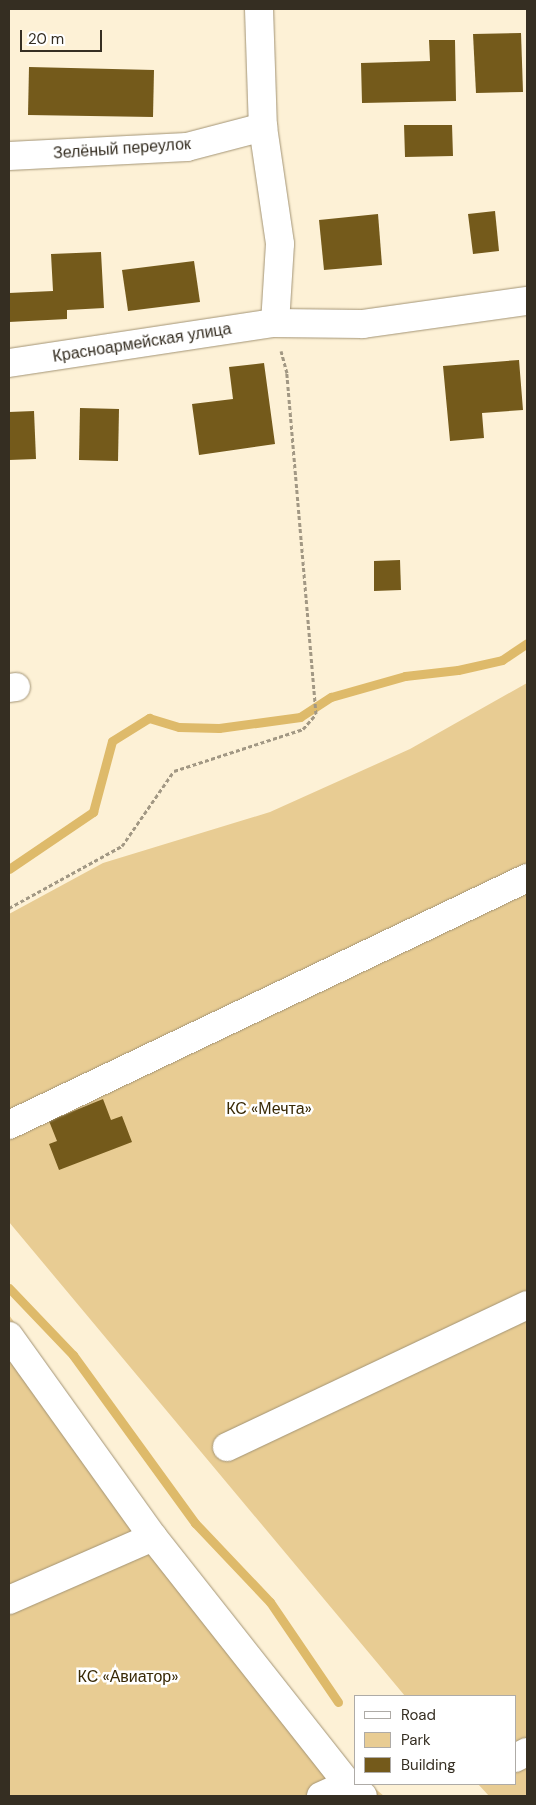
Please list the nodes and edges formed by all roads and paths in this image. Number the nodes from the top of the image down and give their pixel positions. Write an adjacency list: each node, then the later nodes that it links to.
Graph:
1 (259, 9): 2 (street)
2 (263, 127): 3 (street, Зелёный переулок); 5 (street)
3 (9, 156)
4 (527, 301): 5 (street, Красноармейская улица)
5 (275, 323): 6 (street, Красноармейская улица); 8 (path)
6 (9, 363)
7 (527, 878): 9 (street)
8 (9, 908)
9 (9, 1124)
10 (527, 1305): 12 (street)
11 (9, 1336): 13 (street)
12 (227, 1447)
13 (153, 1537): 14 (street); 15 (street)
14 (9, 1600)
15 (356, 1790): 16 (street)
16 (320, 1796)

